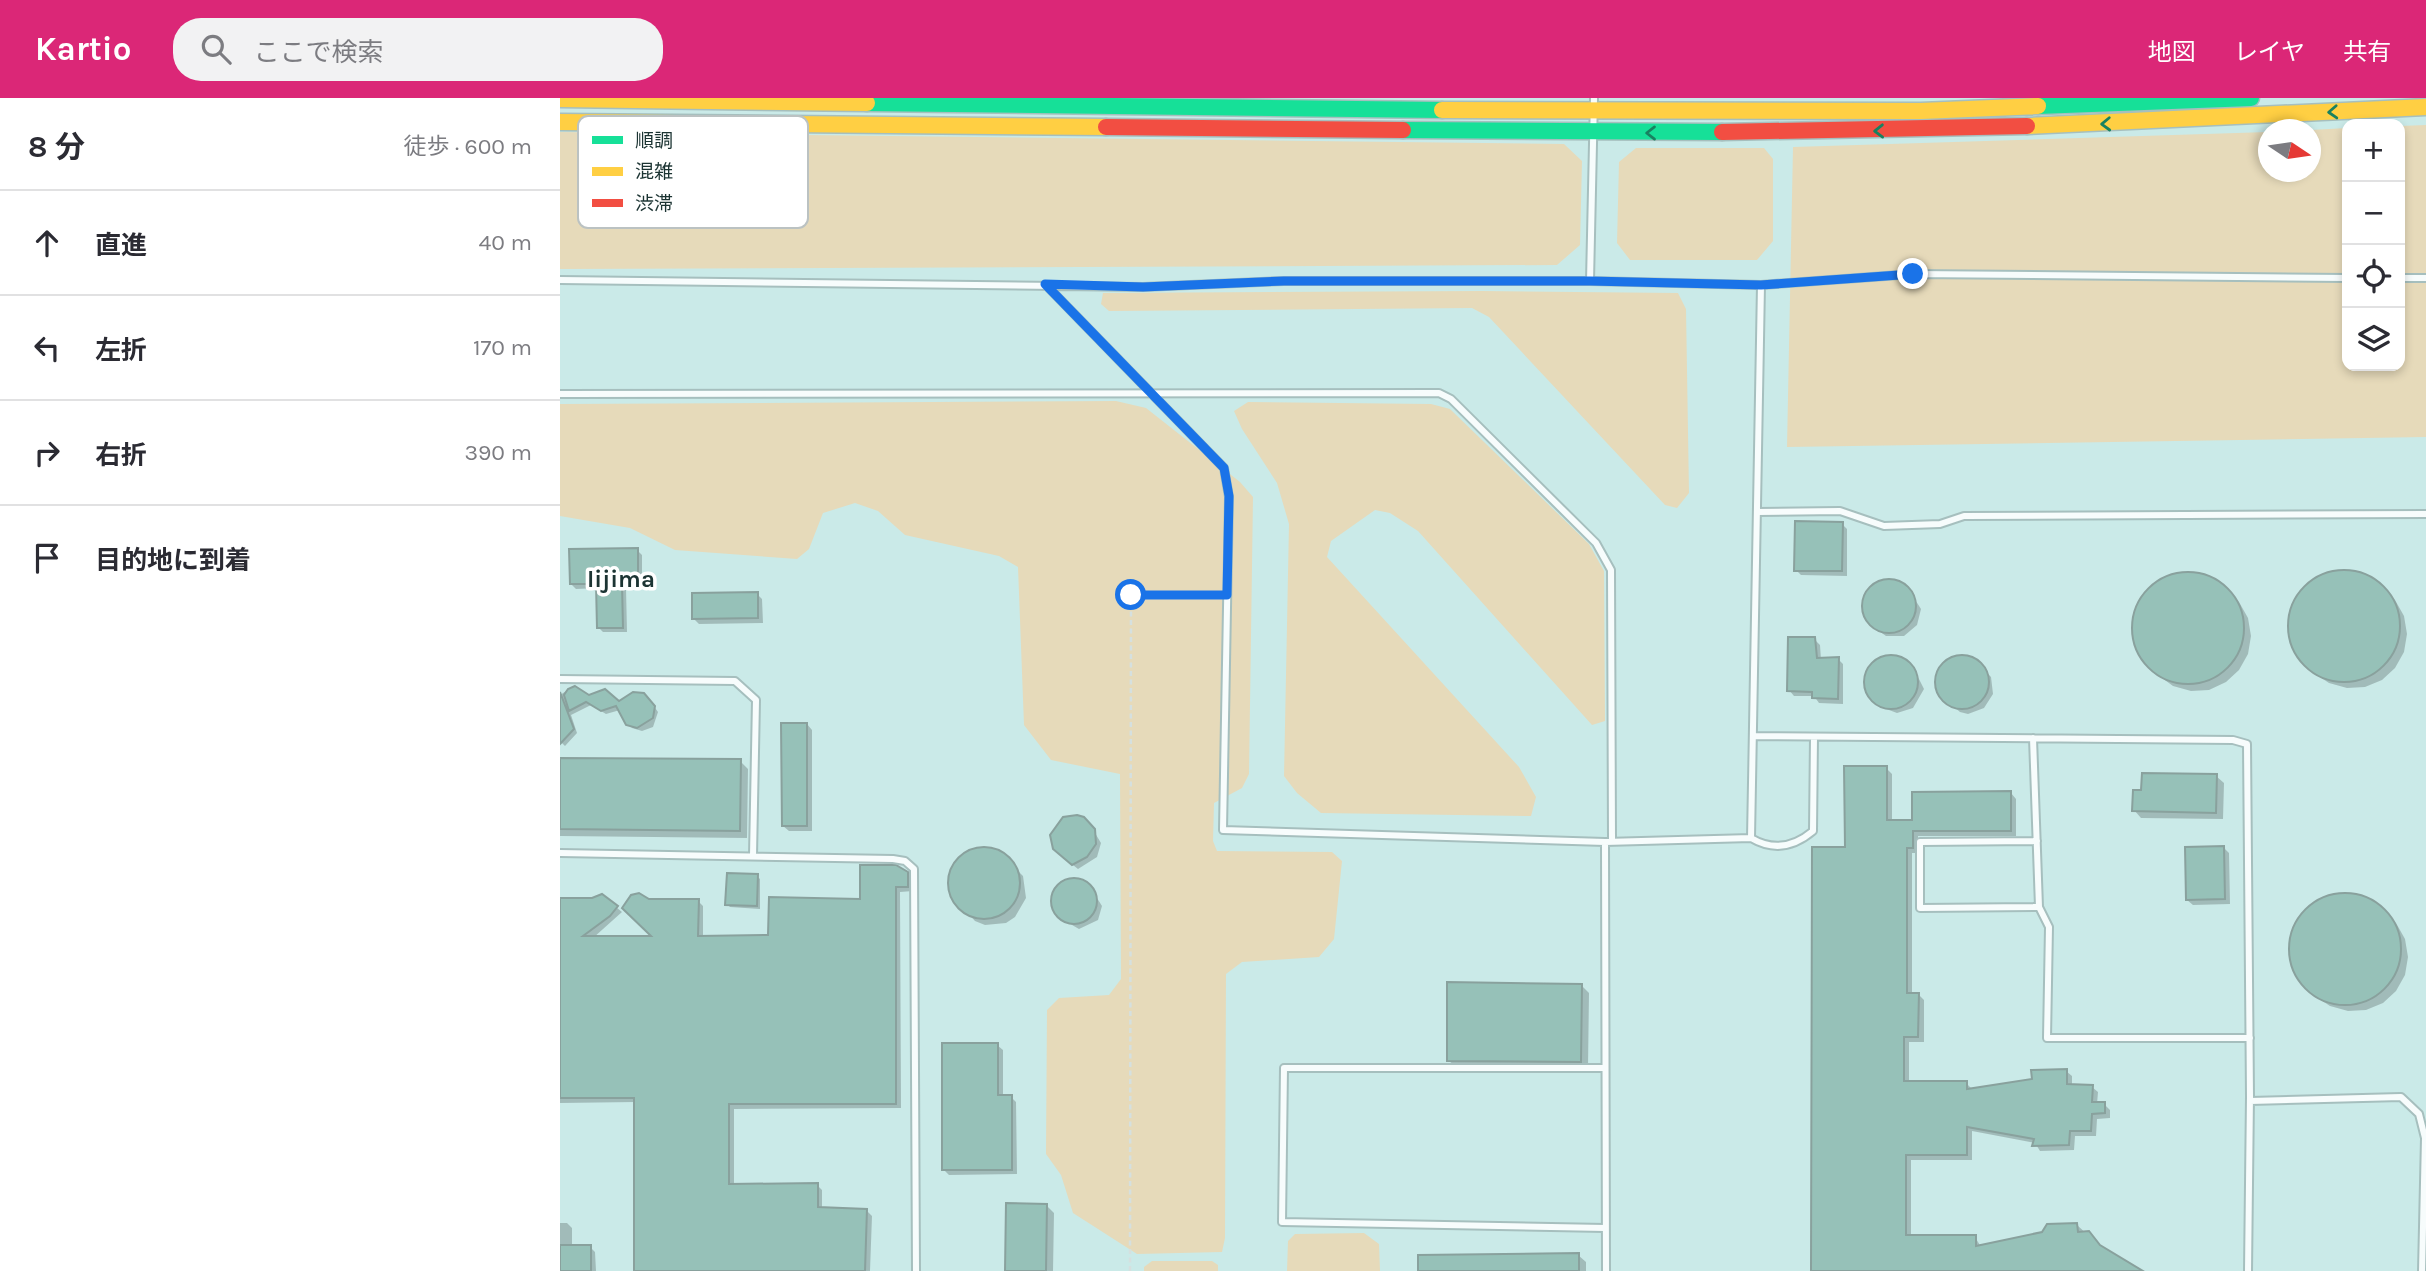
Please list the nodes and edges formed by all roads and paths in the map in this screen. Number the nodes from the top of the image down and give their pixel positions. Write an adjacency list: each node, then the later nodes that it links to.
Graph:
1 (2251, 98): 3 (main road)
2 (560, 99): 3 (main road)
3 (1594, 103): 8 (lane)
4 (2426, 107): 8 (main road, one-way to 8)
5 (560, 122): 6 (main road)
6 (578, 122)
7 (808, 125): 8 (main road)
8 (1593, 134): 13 (lane)
9 (2342, 278): 15 (lane)
10 (2405, 278): 11 (lane)
11 (2426, 278)
12 (560, 280): 14 (lane)
13 (1590, 281): 14 (lane); 15 (lane)
14 (1045, 284): 16 (lane)
15 (1761, 285): 18 (lane)
16 (1151, 393): 17 (lane); 20 (lane); 27 (lane)
17 (560, 394)
18 (1757, 512): 19 (lane); 22 (lane)
19 (2426, 514)
20 (1227, 595): 27 (lane); 36 (path)
21 (560, 679): 29 (lane)
22 (1753, 736): 23 (lane); 25 (lane)
23 (1814, 737): 24 (lane); 25 (lane)
24 (2033, 738): 26 (lane); 31 (lane)
25 (1751, 838): 27 (lane)
26 (2036, 841): 30 (lane); 30 (lane)
27 (1608, 842): 32 (lane)
28 (560, 853): 29 (lane)
29 (753, 856): 35 (lane)
30 (2039, 906): 31 (lane)
31 (2250, 1038): 33 (lane)
32 (1605, 1068): 34 (lane); 34 (lane)
33 (2250, 1101): 38 (lane); 39 (lane)
34 (1605, 1228): 37 (lane)
35 (916, 1271)
36 (1130, 1271)
37 (1606, 1271)
38 (2248, 1271)
39 (2422, 1271)

